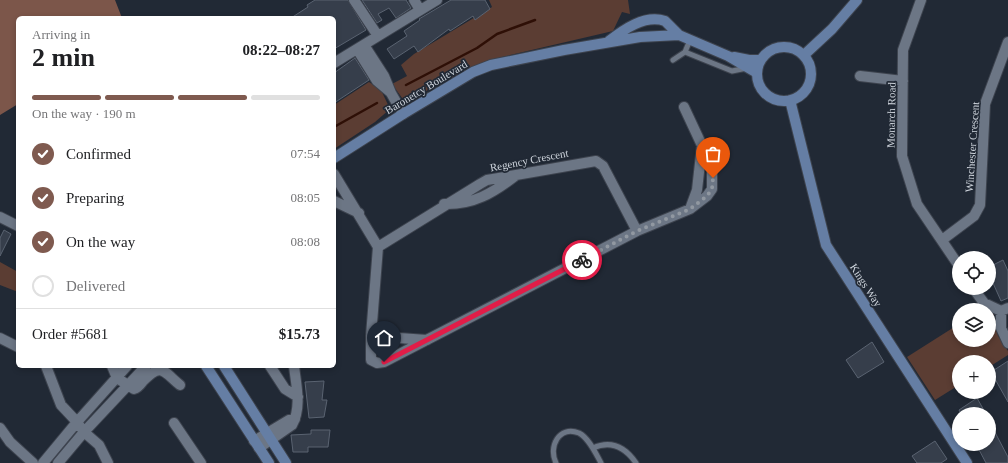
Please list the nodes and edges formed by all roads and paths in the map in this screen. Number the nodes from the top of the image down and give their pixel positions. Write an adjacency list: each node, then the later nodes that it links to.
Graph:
1 (354, 0): 8 (street)
2 (414, 0): 6 (street)
3 (437, 0): 6 (street)
4 (857, 0): 14 (street)
5 (921, 0): 22 (street, Monarch Road)
6 (420, 10): 8 (street)
7 (679, 35): 9 (street, Baronetcy Boulevard); 10 (street, Baronetcy Boulevard); 10 (street, Baronetcy Boulevard)
8 (378, 36): 12 (street)
9 (690, 40): 13 (lane); 15 (street, Baronetcy Boulevard)
10 (609, 42): 25 (street, Baronetcy Boulevard)
11 (1008, 42): 36 (street, Winchester Crescent)
12 (360, 47): 16 (street); 25 (street)
13 (685, 52): 17 (lane); 19 (lane)
14 (804, 55): 18 (street); 23 (street)
15 (728, 56): 18 (street, Baronetcy Boulevard); 19 (street, Baronetcy Boulevard)
16 (336, 59)
17 (673, 60)
18 (761, 60): 20 (street)
19 (747, 68): 20 (street, Baronetcy Boulevard)
20 (757, 73): 23 (street)
21 (860, 76): 22 (street)
22 (903, 81): 36 (street, Monarch Road)
23 (790, 100): 74 (street, Kings Way)
24 (684, 108): 26 (street)
25 (403, 114): 27 (street, Baronetcy Boulevard)
26 (702, 145): 32 (street); 32 (street)
27 (336, 157)
28 (336, 177): 31 (street)
29 (336, 187): 31 (street)
30 (336, 203): 31 (street)
31 (356, 209): 37 (street)
32 (690, 209): 35 (street)
33 (0, 217): 34 (street)
34 (16, 225)
35 (637, 231): 37 (street, Regency Crescent); 43 (street)
36 (942, 240): 38 (street, Monarch Road)
37 (378, 247): 41 (street)
38 (952, 255)
39 (978, 295): 40 (street)
40 (1004, 309): 44 (street)
41 (371, 336): 43 (street); 43 (street)
42 (0, 338): 45 (street)
43 (427, 340)
44 (1008, 343)
45 (16, 346)
46 (47, 368): 59 (street)
47 (113, 368): 54 (street)
48 (125, 368): 54 (street)
49 (144, 368): 56 (street)
50 (207, 368): 62 (street)
51 (225, 368): 61 (street)
52 (271, 368): 57 (street)
53 (294, 368): 57 (street)
54 (117, 378): 56 (street); 59 (street)
55 (180, 385): 56 (street)
56 (127, 386): 59 (street)
57 (298, 397): 61 (street)
58 (174, 423): 68 (street)
59 (80, 427): 65 (street); 66 (street); 67 (street)
60 (0, 428): 64 (street)
61 (269, 436): 62 (street); 70 (street)
62 (256, 444): 69 (street)
63 (593, 448): 71 (lane); 72 (lane); 73 (lane)
64 (33, 463)
65 (43, 463)
66 (58, 463)
67 (108, 463)
68 (200, 463)
69 (269, 463)
70 (286, 463)
71 (556, 463)
72 (602, 463)
73 (636, 463)
74 (966, 463)

